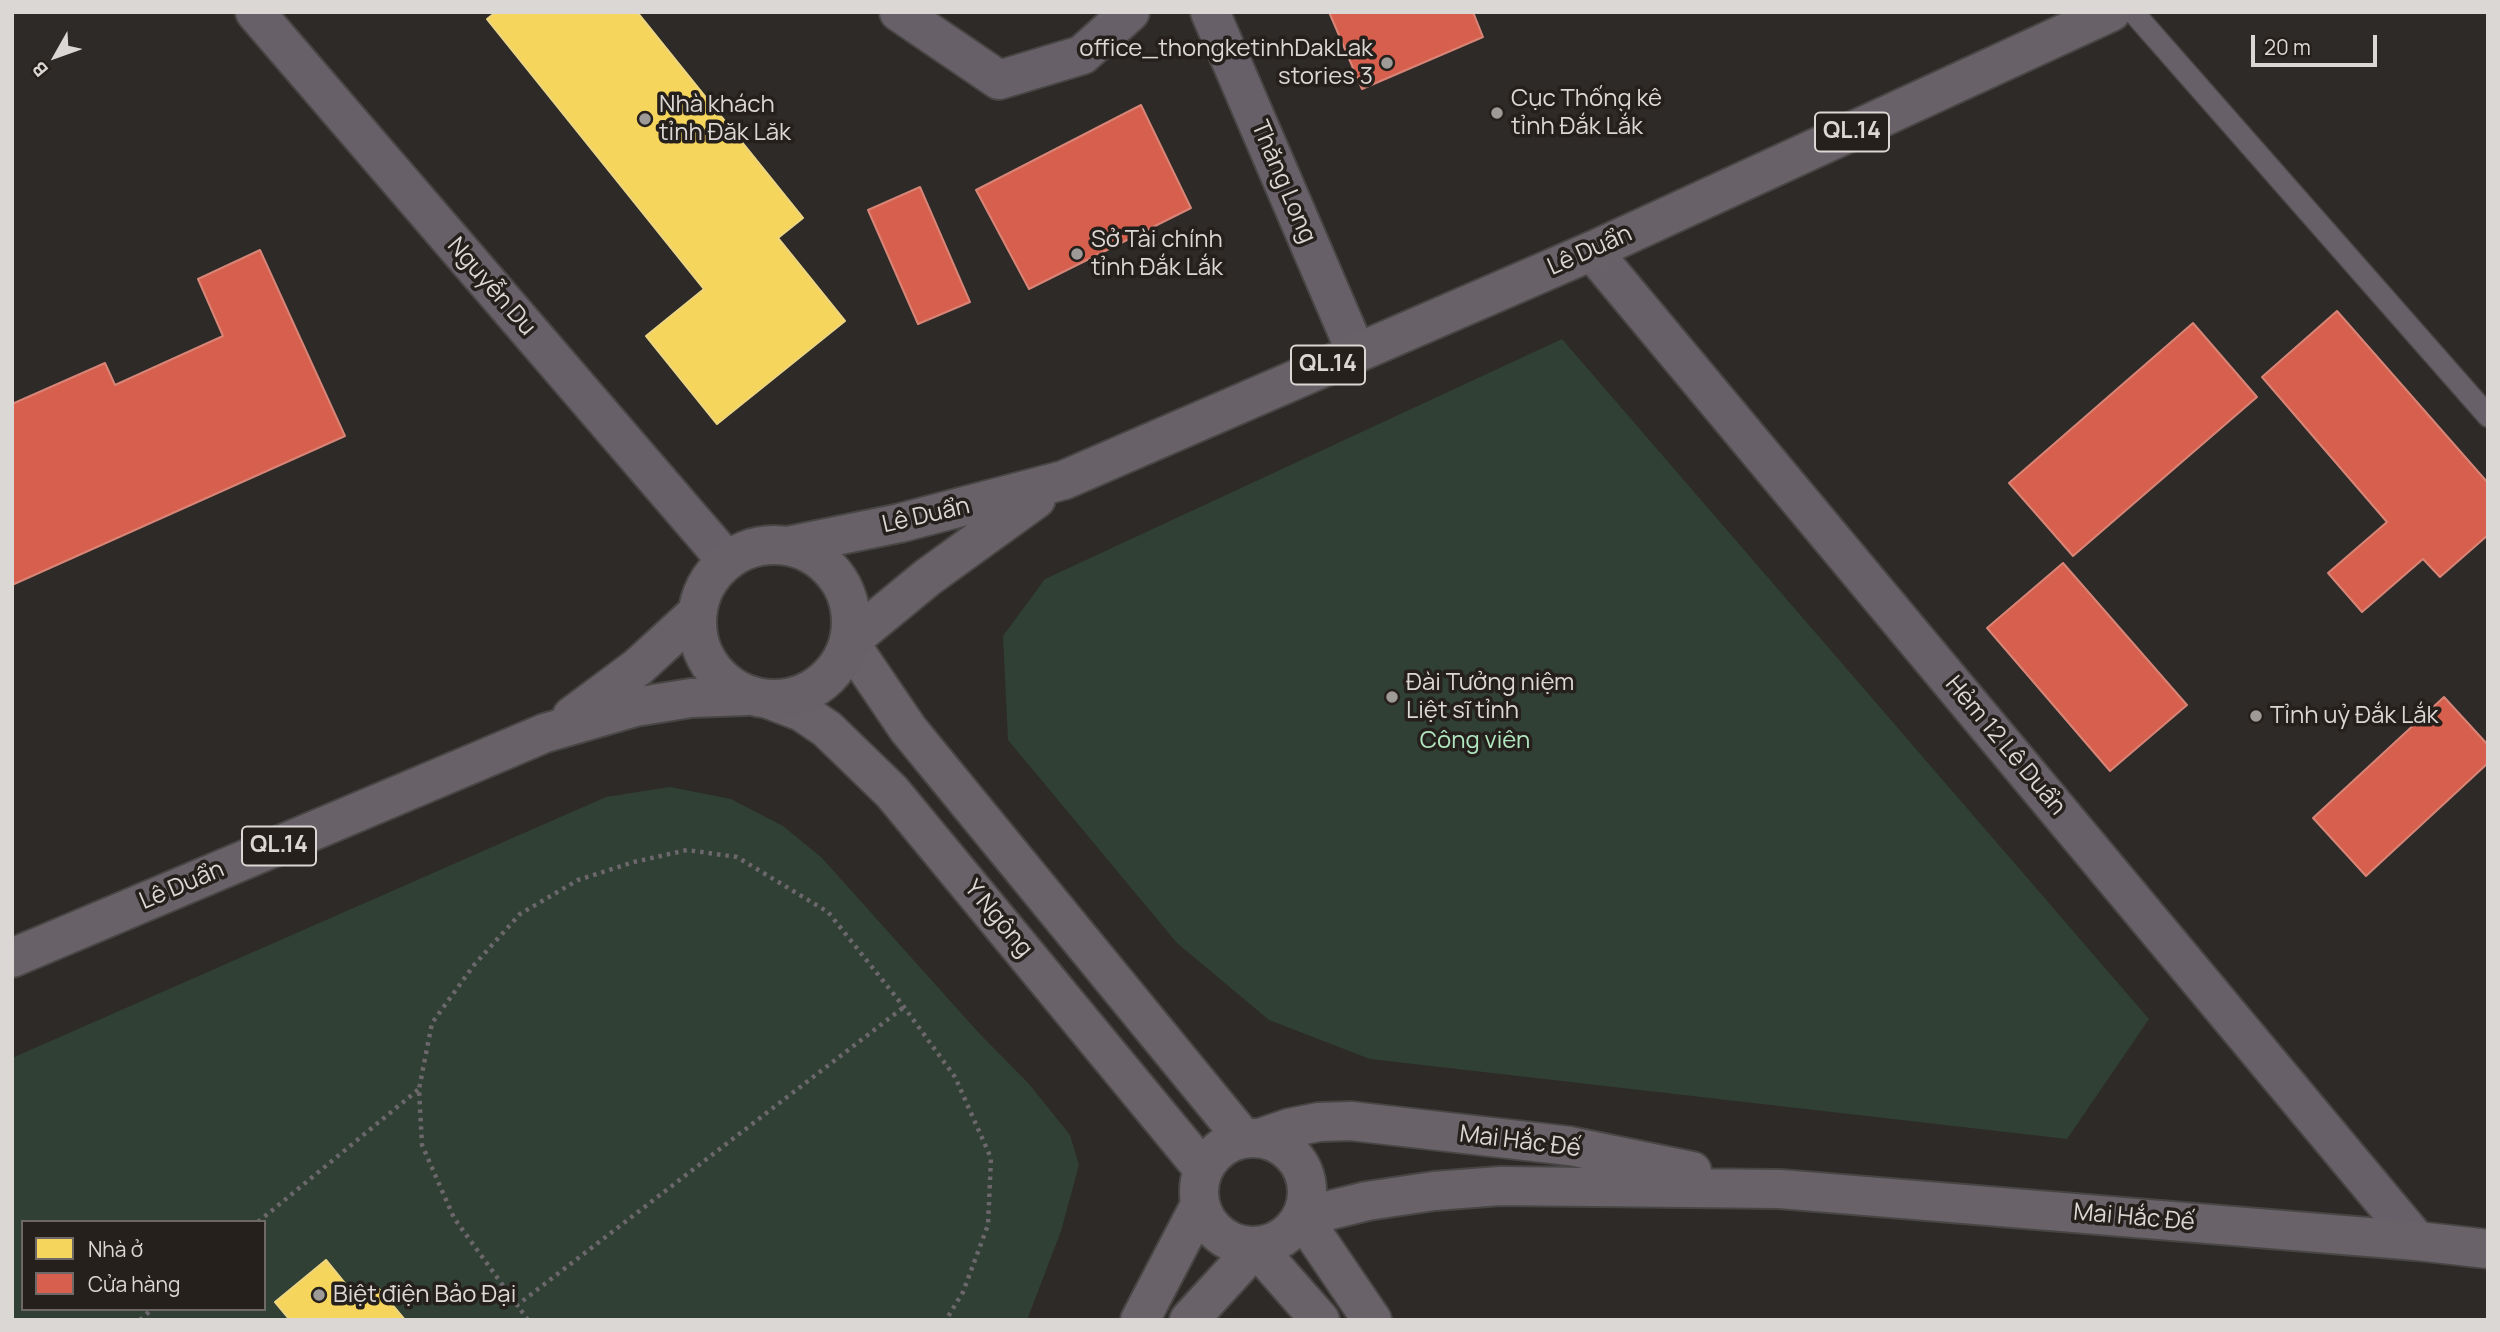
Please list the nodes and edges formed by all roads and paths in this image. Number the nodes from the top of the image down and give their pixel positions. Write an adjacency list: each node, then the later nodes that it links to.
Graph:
1 (255, 12): 12 (street, Nguyễn Du)
2 (899, 12): 3 (street)
3 (1130, 12)
4 (1210, 12): 8 (street, Thăng Long)
5 (2133, 12): 9 (lane)
6 (2098, 15): 7 (main road, Lê Duẩn / QL.14)
7 (1592, 251): 8 (main road, Lê Duẩn / QL.14); 27 (street, Hẻm 12 Lê Duẩn)
8 (1356, 352): 10 (main road, Lê Duẩn / QL.14)
9 (2488, 416)
10 (1064, 480): 11 (main road, Lê Duẩn / QL.14); 14 (main road, Lê Duẩn / QL.14)
11 (787, 546): 12 (main road); 14 (main road)
12 (727, 561): 13 (main road)
13 (698, 614): 15 (main road); 16 (main road, Lê Duẩn / QL.14)
14 (849, 642): 15 (main road); 17 (street, Y Ngông)
15 (758, 697): 16 (main road, Lê Duẩn / QL.14); 18 (street, Y Ngông)
16 (545, 733): 19 (main road, Lê Duẩn / QL.14)
17 (1044, 895): 18 (street); 22 (street, Y Ngông)
18 (1005, 928): 23 (street, Y Ngông)
19 (12, 958)
20 (904, 1007): 21 (path); 30 (path); 32 (path)
21 (419, 1088): 26 (path); 30 (path)
22 (1251, 1138): 23 (street); 24 (street, Mai Hắc Đế); 25 (street)
23 (1201, 1187): 28 (street); 33 (street)
24 (1780, 1189): 25 (street, Mai Hắc Đế); 27 (street, Mai Hắc Đế)
25 (1302, 1217): 28 (street); 36 (street)
26 (260, 1220)
27 (2417, 1241): 29 (street, Mai Hắc Đế)
28 (1256, 1247): 34 (street); 35 (street)
29 (2488, 1249)
30 (516, 1306): 31 (path)
31 (528, 1320)
32 (946, 1320)
33 (1140, 1320)
34 (1189, 1320)
35 (1320, 1320)
36 (1372, 1320)

